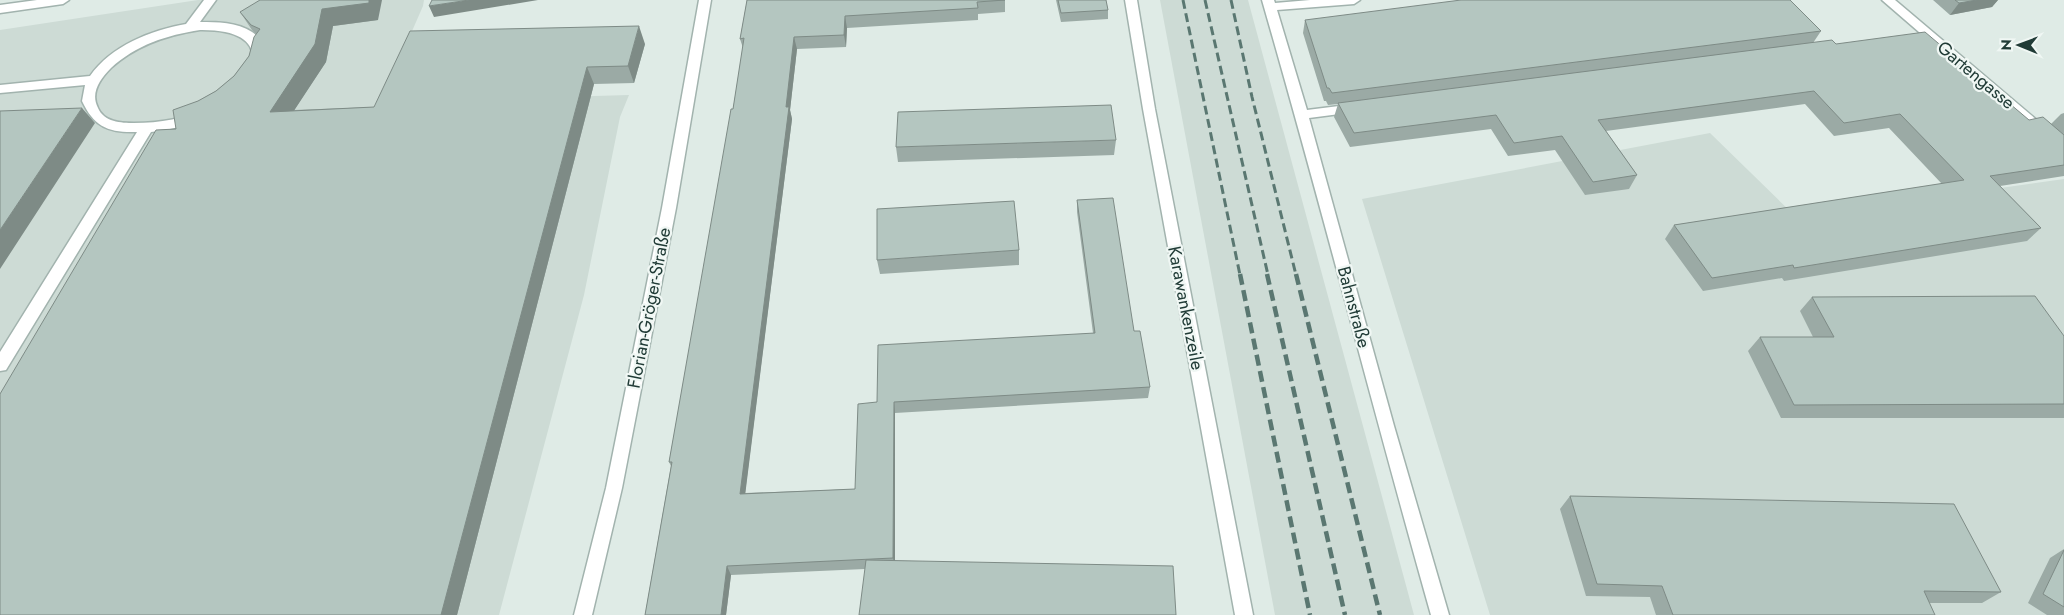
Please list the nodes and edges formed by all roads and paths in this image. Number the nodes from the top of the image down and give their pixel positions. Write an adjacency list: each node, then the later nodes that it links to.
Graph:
1 (63, 0): 8 (street)
2 (210, 0): 9 (street)
3 (705, 0): 19 (street, Florian-Gröger-Straße)
4 (1131, 0): 20 (street, Karawankenzeile)
5 (1354, 0): 7 (street)
6 (1888, 0): 10 (street, Gartengasse)
7 (1269, 4): 15 (street, Bahnstraße)
8 (0, 10)
9 (190, 27): 12 (street); 16 (street)
10 (1929, 35): 11 (street); 17 (street, Gartengasse)
11 (1909, 38)
12 (94, 80): 13 (street); 16 (street)
13 (0, 89)
14 (1371, 106): 15 (street)
15 (1302, 115): 21 (street, Bahnstraße)
16 (146, 128): 18 (street)
17 (2064, 150)
18 (0, 365)
19 (583, 615)
20 (1244, 615)
21 (1440, 615)

